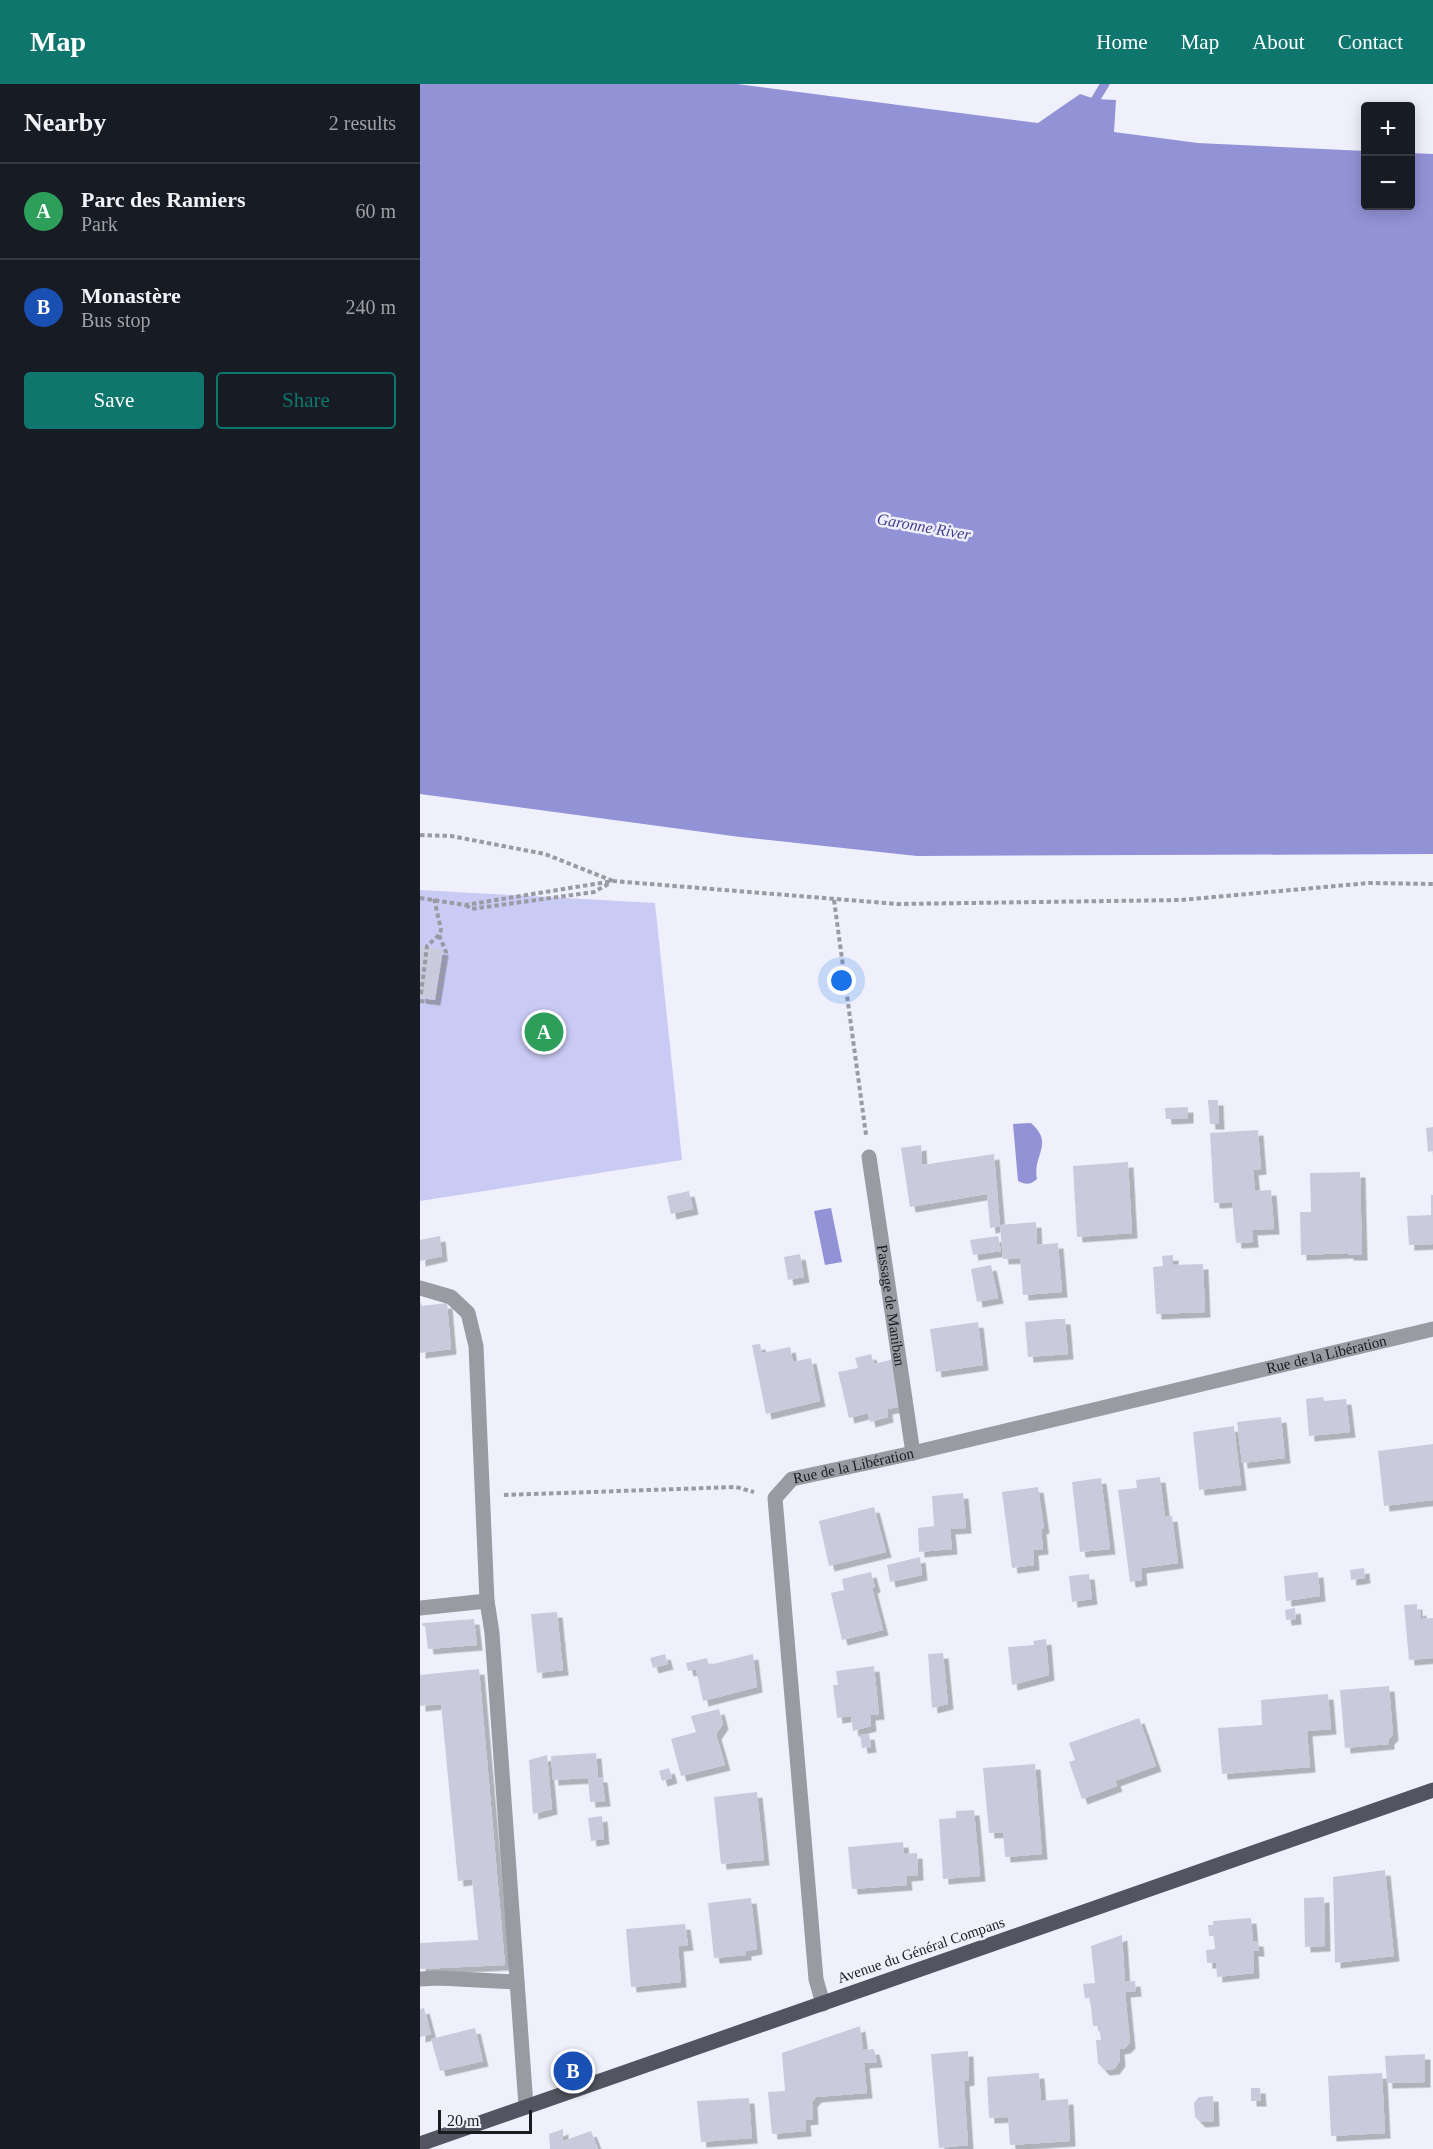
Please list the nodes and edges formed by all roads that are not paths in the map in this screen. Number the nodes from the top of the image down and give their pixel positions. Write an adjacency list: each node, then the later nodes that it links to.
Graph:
1 (869, 1157): 4 (street, Passage de Maniban)
2 (420, 1288): 5 (street)
3 (1433, 1329): 4 (street, Rue de la Libération)
4 (913, 1453): 10 (street, Rue de la Libération)
5 (487, 1601): 6 (street); 9 (street)
6 (420, 1608)
7 (1433, 1790): 10 (main road, Avenue du Général Compans)
8 (420, 1979): 9 (street)
9 (517, 1982): 11 (street)
10 (823, 2004): 11 (main road, Avenue du Général Compans)
11 (526, 2106): 12 (main road, Avenue du Général Compans)
12 (420, 2144)

